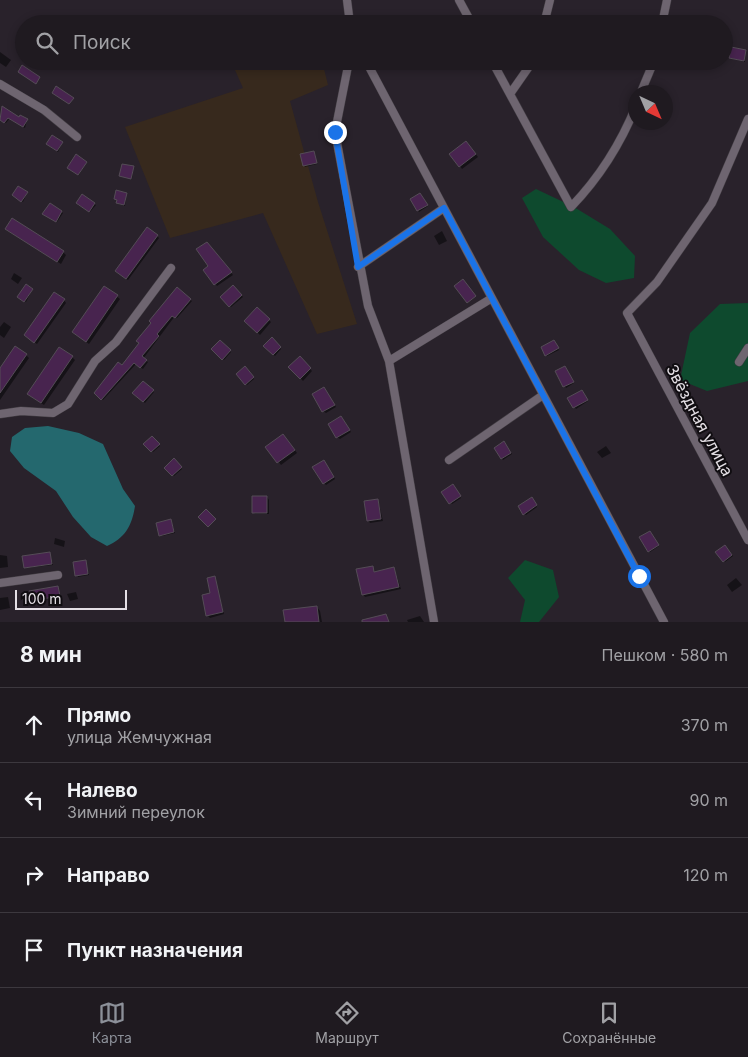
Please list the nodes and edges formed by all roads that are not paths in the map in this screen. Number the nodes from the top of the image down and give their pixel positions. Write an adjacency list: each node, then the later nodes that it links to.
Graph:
1 (347, 0): 5 (street)
2 (459, 0): 6 (street)
3 (550, 0): 7 (street)
4 (667, 0): 8 (street)
5 (349, 15)
6 (467, 15)
7 (546, 15)
8 (664, 15)
9 (347, 70): 21 (street)
10 (371, 70): 20 (street)
11 (497, 70): 16 (street)
12 (527, 70): 16 (street)
13 (650, 70): 15 (street)
14 (0, 84): 19 (street)
15 (644, 85)
16 (510, 94): 18 (street)
17 (748, 119): 30 (street, Звёздная улица)
18 (628, 126)
19 (77, 137)
20 (444, 208): 21 (street); 23 (street)
21 (358, 267): 25 (street)
22 (172, 268): 28 (street)
23 (492, 298): 25 (street); 27 (street)
24 (748, 348): 26 (street)
25 (389, 361): 34 (street)
26 (739, 362)
27 (543, 395): 29 (street); 35 (street)
28 (0, 414)
29 (449, 460)
30 (746, 531): 31 (street, Звёздная улица)
31 (748, 540)
32 (58, 575): 33 (street)
33 (0, 582)
34 (434, 622)
35 (664, 622)

